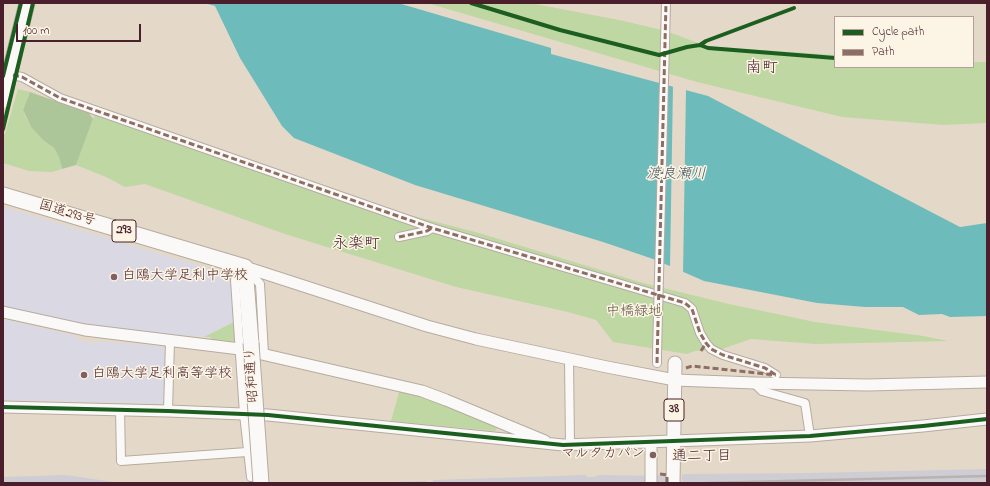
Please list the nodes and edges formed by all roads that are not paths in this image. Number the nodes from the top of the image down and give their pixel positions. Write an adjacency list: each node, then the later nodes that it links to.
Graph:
1 (27, 3): 4 (highway, bridge)
2 (666, 3): 14 (street, bridge)
3 (3, 74): 6 (street)
4 (3, 100)
5 (3, 195): 8 (highway, 国道293号 / 293)
6 (432, 228): 7 (street); 16 (street)
7 (399, 237)
8 (245, 267): 11 (highway, 昭和通り); 12 (street); 13 (street)
9 (3, 312): 10 (street)
10 (170, 341): 11 (street); 22 (street)
11 (246, 346): 12 (street); 23 (street); 33 (highway, 昭和通り, bridge)
12 (264, 354): 25 (street)
13 (569, 359): 17 (street); 31 (street)
14 (657, 363)
15 (675, 363): 17 (main road, 38)
16 (776, 375)
17 (675, 380): 19 (street); 28 (main road, 38)
18 (987, 382): 19 (street)
19 (754, 383): 26 (street)
20 (3, 407): 21 (street)
21 (120, 409): 22 (street); 32 (street)
22 (168, 411): 23 (street)
23 (244, 414): 27 (street); 32 (street)
24 (987, 419): 26 (street)
25 (506, 425): 27 (street); 30 (street)
26 (810, 436): 28 (street)
27 (504, 439): 30 (street)
28 (673, 441): 29 (street); 35 (main road, 38)
29 (650, 442): 31 (street); 34 (street)
30 (547, 444): 31 (street)
31 (570, 445)
32 (247, 452): 33 (street)
33 (256, 480)
34 (651, 483)
35 (673, 483)

